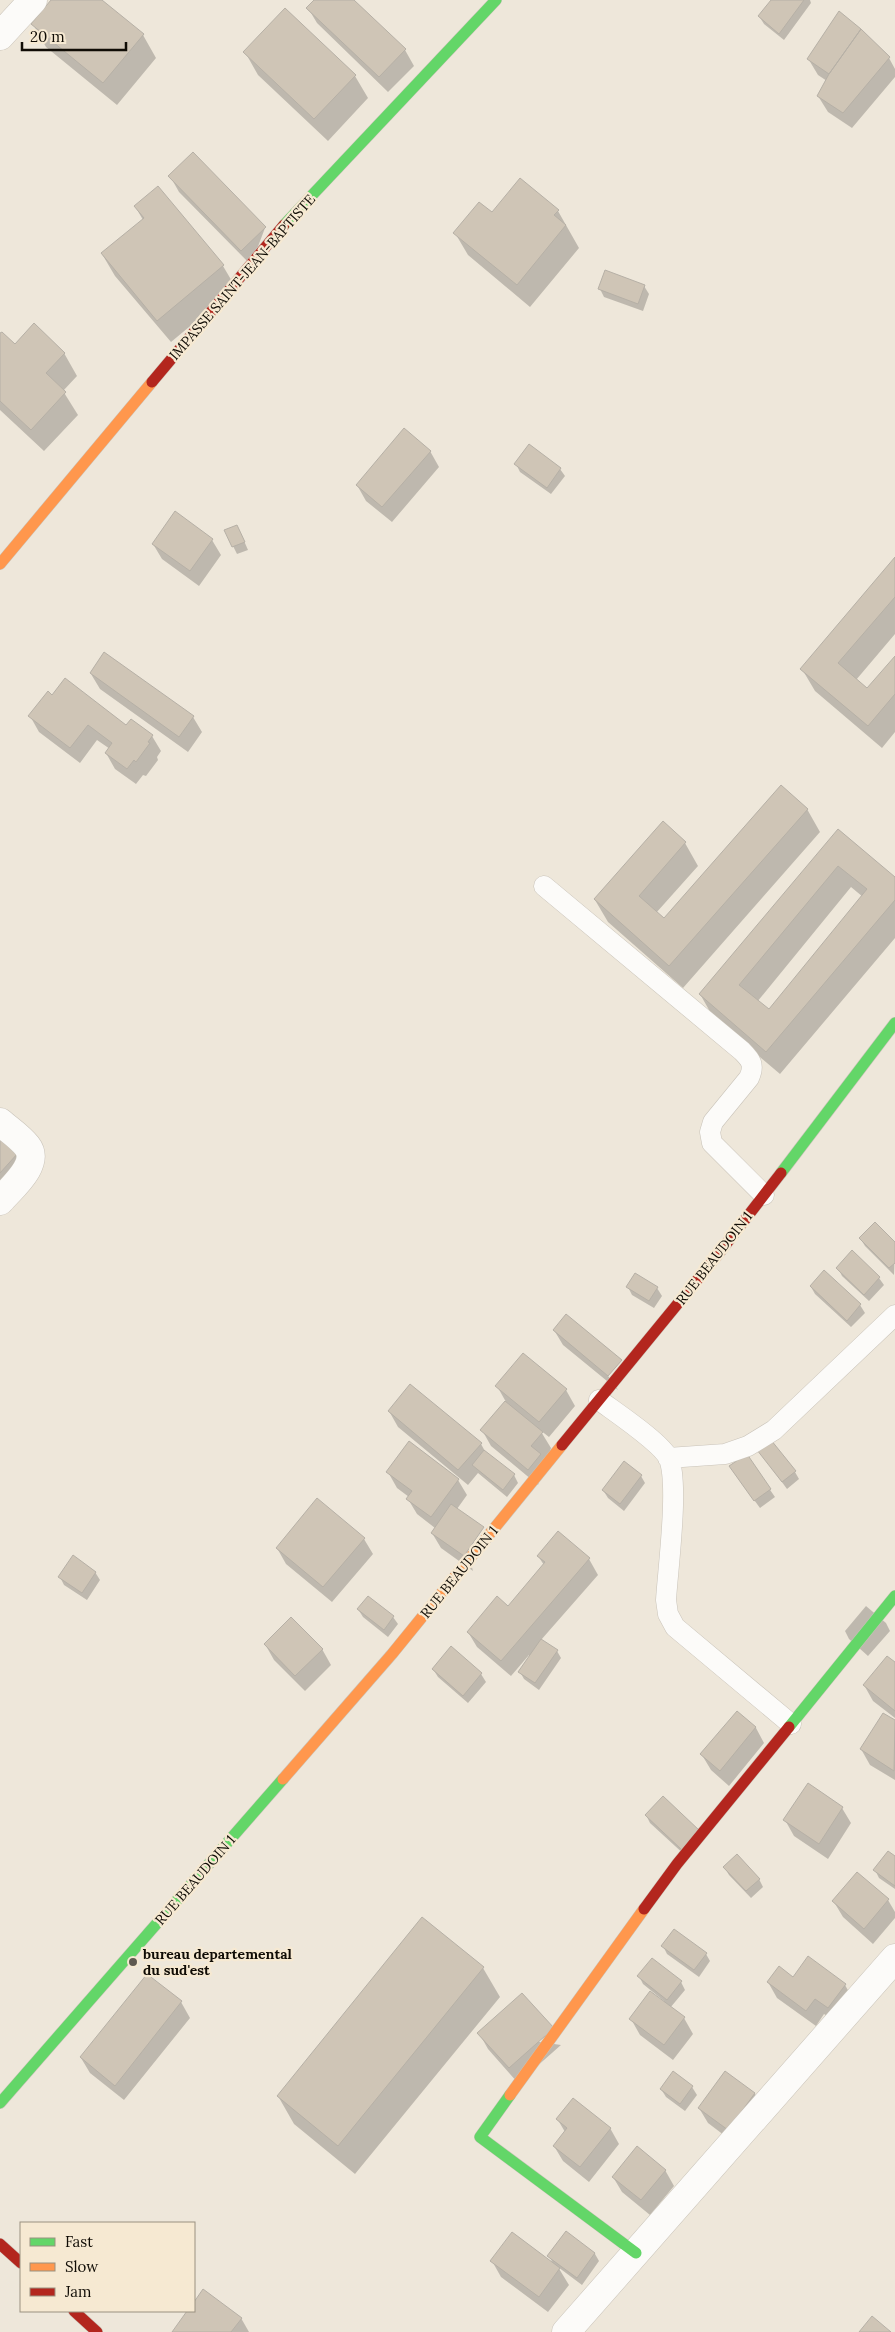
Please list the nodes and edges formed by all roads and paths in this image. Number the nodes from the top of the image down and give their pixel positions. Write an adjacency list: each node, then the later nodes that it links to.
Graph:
1 (33, 0): 3 (street)
2 (496, 0): 4 (street, IMPASSE SAINT-JEAN-BAPTISTE)
3 (0, 36)
4 (0, 564)
5 (544, 886): 8 (lane)
6 (895, 1024): 8 (street, RUE BEAUDOIN 1)
7 (0, 1122): 9 (street)
8 (764, 1195): 11 (street, RUE BEAUDOIN 1)
9 (0, 1201)
10 (895, 1315): 12 (lane)
11 (599, 1400): 12 (lane); 16 (street, RUE BEAUDOIN 1)
12 (668, 1458): 14 (lane)
13 (895, 1596): 14 (street)
14 (791, 1724): 18 (street)
15 (895, 1958): 18 (street)
16 (0, 2103)
17 (0, 2244): 19 (street)
18 (636, 2253): 22 (street)
19 (20, 2262)
20 (75, 2312): 21 (street)
21 (97, 2332)
22 (566, 2332)

